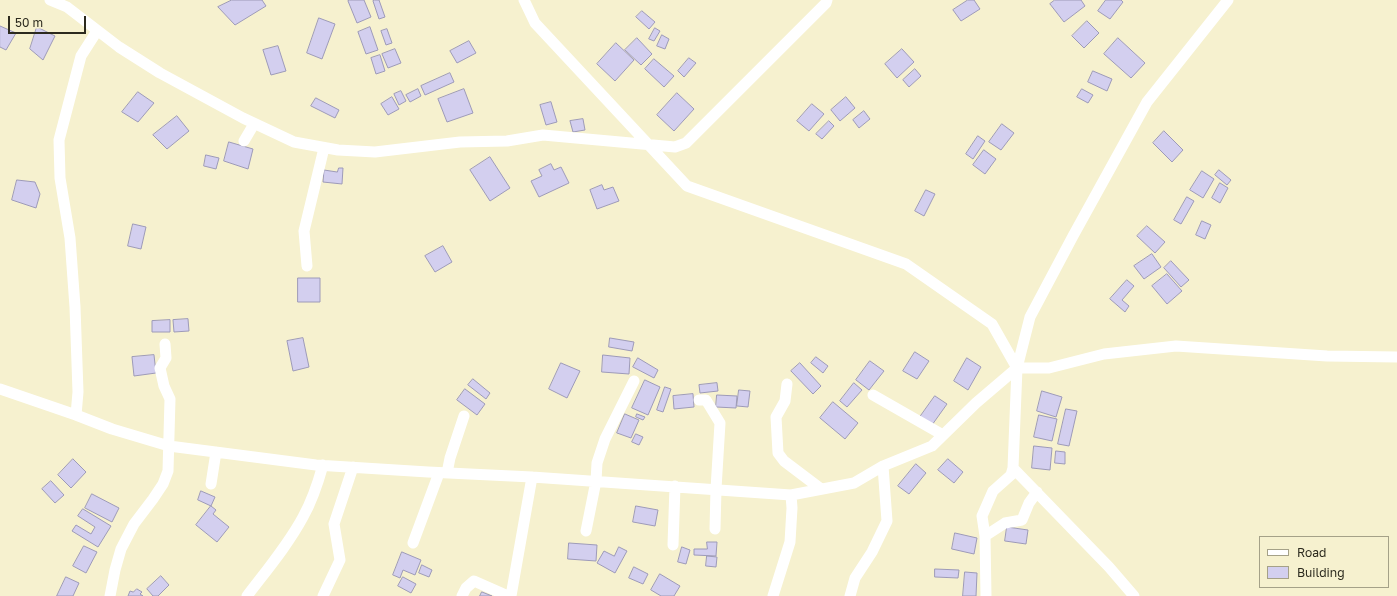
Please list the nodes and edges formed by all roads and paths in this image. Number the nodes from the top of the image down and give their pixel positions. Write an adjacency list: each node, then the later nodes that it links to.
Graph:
1 (50, 0): 5 (street)
2 (524, 0): 8 (street)
3 (827, 0): 8 (street)
4 (1228, 0): 13 (street)
5 (97, 31): 6 (street); 19 (street)
6 (254, 124): 7 (street); 9 (street)
7 (244, 141)
8 (648, 144): 9 (street); 13 (street)
9 (324, 148): 10 (street)
10 (307, 266)
11 (165, 344): 22 (street)
12 (1397, 357): 13 (street)
13 (1017, 368): 21 (street); 27 (street)
14 (634, 381): 30 (street)
15 (787, 384): 34 (street)
16 (0, 390): 19 (street)
17 (874, 395): 21 (street)
18 (698, 400): 33 (street)
19 (76, 415): 22 (street)
20 (464, 416): 28 (street)
21 (943, 435): 25 (street)
22 (168, 446): 23 (street); 42 (street)
23 (216, 452): 24 (street); 31 (street)
24 (323, 465): 26 (street); 43 (street)
25 (883, 466): 34 (street); 49 (street)
26 (352, 467): 28 (street); 44 (street)
27 (1013, 468): 35 (street); 39 (street)
28 (443, 473): 29 (street); 40 (street)
29 (532, 477): 30 (street); 47 (street)
30 (596, 481): 32 (street); 38 (street)
31 (211, 484)
32 (675, 486): 33 (street); 41 (street)
33 (716, 489): 36 (street); 37 (street)
34 (821, 489): 36 (street)
35 (1037, 492): 39 (street); 51 (street)
36 (791, 495): 48 (street)
37 (714, 529)
38 (586, 531)
39 (985, 536): 50 (street)
40 (413, 543)
41 (673, 545)
42 (110, 596)
43 (247, 596)
44 (323, 596)
45 (462, 596): 46 (street)
46 (508, 596)
47 (511, 596)
48 (773, 596)
49 (850, 596)
50 (986, 596)
51 (1134, 596)

